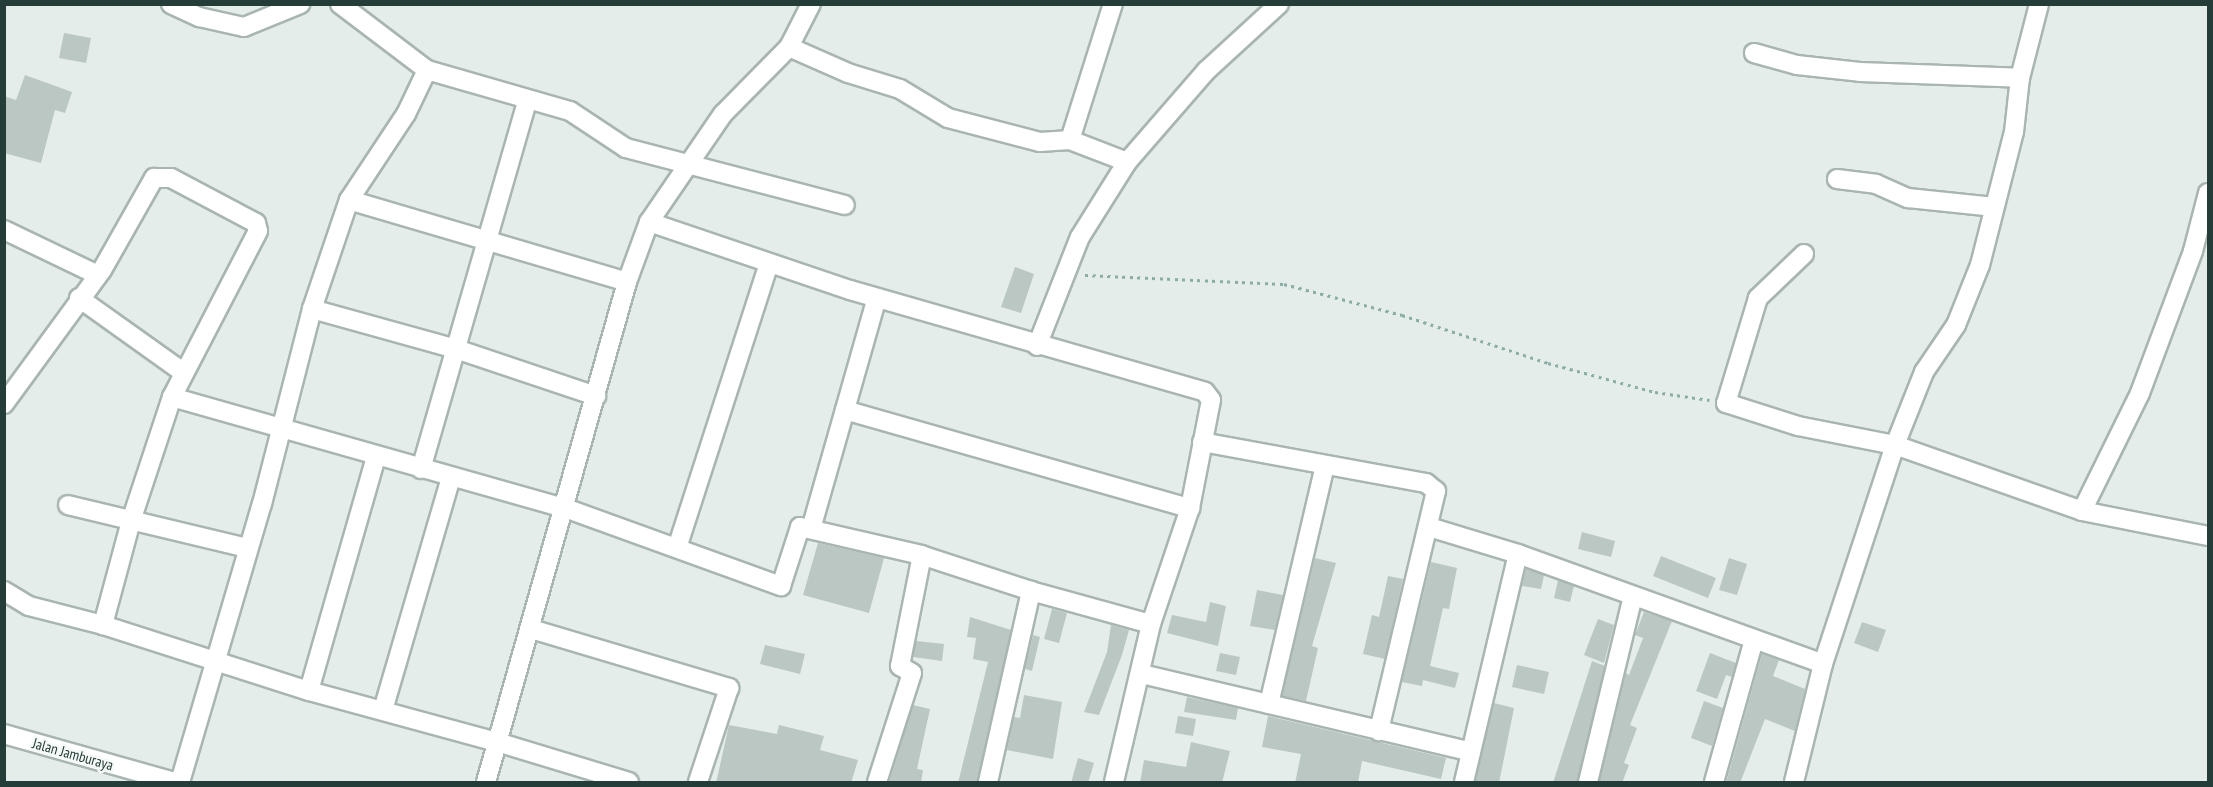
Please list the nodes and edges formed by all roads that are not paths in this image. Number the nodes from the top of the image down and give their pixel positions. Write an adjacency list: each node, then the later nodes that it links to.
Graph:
1 (171, 4): 2 (street)
2 (300, 4)
3 (340, 4): 10 (street)
4 (811, 4): 8 (street)
5 (1113, 4): 13 (street)
6 (1279, 4): 15 (street)
7 (2039, 4): 11 (street)
8 (789, 47): 13 (street); 14 (street)
9 (1754, 53): 11 (street)
10 (427, 70): 12 (street); 18 (street)
11 (2020, 78): 20 (street)
12 (527, 101): 14 (street); 23 (street)
13 (1070, 140): 15 (street)
14 (688, 161): 19 (street); 21 (street)
15 (1127, 162): 31 (street)
16 (1838, 179): 20 (street)
17 (2208, 193): 48 (street)
18 (349, 200): 23 (street); 30 (street)
19 (845, 205)
20 (1995, 207): 40 (street)
21 (648, 222): 25 (street); 27 (street)
22 (4, 230): 26 (street)
23 (489, 240): 27 (street); 32 (street)
24 (1804, 254): 40 (street)
25 (769, 263): 29 (street); 54 (street)
26 (98, 275): 28 (street); 33 (street)
27 (627, 282): 34 (street)
28 (79, 298): 33 (street); 36 (street)
29 (877, 298): 31 (street); 37 (street)
30 (312, 309): 32 (street); 38 (street)
31 (1037, 345): 39 (street)
32 (456, 349): 34 (street); 43 (street)
33 (183, 373): 35 (street)
34 (596, 396): 46 (street)
35 (172, 397): 38 (street); 49 (street)
36 (4, 404)
37 (845, 410): 47 (street); 51 (street)
38 (283, 429): 41 (street); 53 (street)
39 (1202, 442): 42 (street); 47 (street)
40 (1895, 445): 48 (street); 65 (street)
41 (376, 457): 43 (street); 67 (street)
42 (1325, 465): 50 (street); 68 (street)
43 (421, 469): 44 (street)
44 (451, 478): 46 (street); 69 (street)
45 (68, 505): 49 (street)
46 (565, 508): 54 (street); 62 (street)
47 (1190, 508): 60 (street)
48 (2082, 511): 52 (street)
49 (131, 521): 53 (street); 61 (street)
50 (1429, 527): 55 (street); 70 (street)
51 (811, 529): 54 (street); 56 (street)
52 (2208, 536)
53 (247, 548): 64 (street)
54 (677, 548)
55 (1518, 554): 59 (street); 73 (street)
56 (922, 555): 58 (street); 79 (street)
57 (4, 591): 61 (street)
58 (1031, 591): 60 (street); 80 (street)
59 (1633, 596): 63 (street); 83 (street)
60 (1151, 624): 66 (street)
61 (103, 625): 64 (street)
62 (531, 629): 72 (street); 78 (street)
63 (1754, 640): 65 (street); 84 (street)
64 (217, 661): 67 (street); 75 (street)
65 (1823, 664): 85 (street)
66 (1142, 674): 68 (street); 81 (street)
67 (309, 691): 69 (street)
68 (1269, 704): 70 (street)
69 (383, 710): 72 (street)
70 (1378, 731): 73 (street)
71 (4, 734): 74 (street, Jalan Jamburaya)
72 (497, 742): 76 (street); 77 (street)
73 (1471, 752): 82 (street)
74 (175, 783)
75 (180, 783)
76 (486, 783)
77 (629, 783)
78 (698, 783)
79 (877, 783)
80 (988, 783)
81 (1114, 783)
82 (1464, 783)
83 (1588, 783)
84 (1714, 783)
85 (1794, 783)

